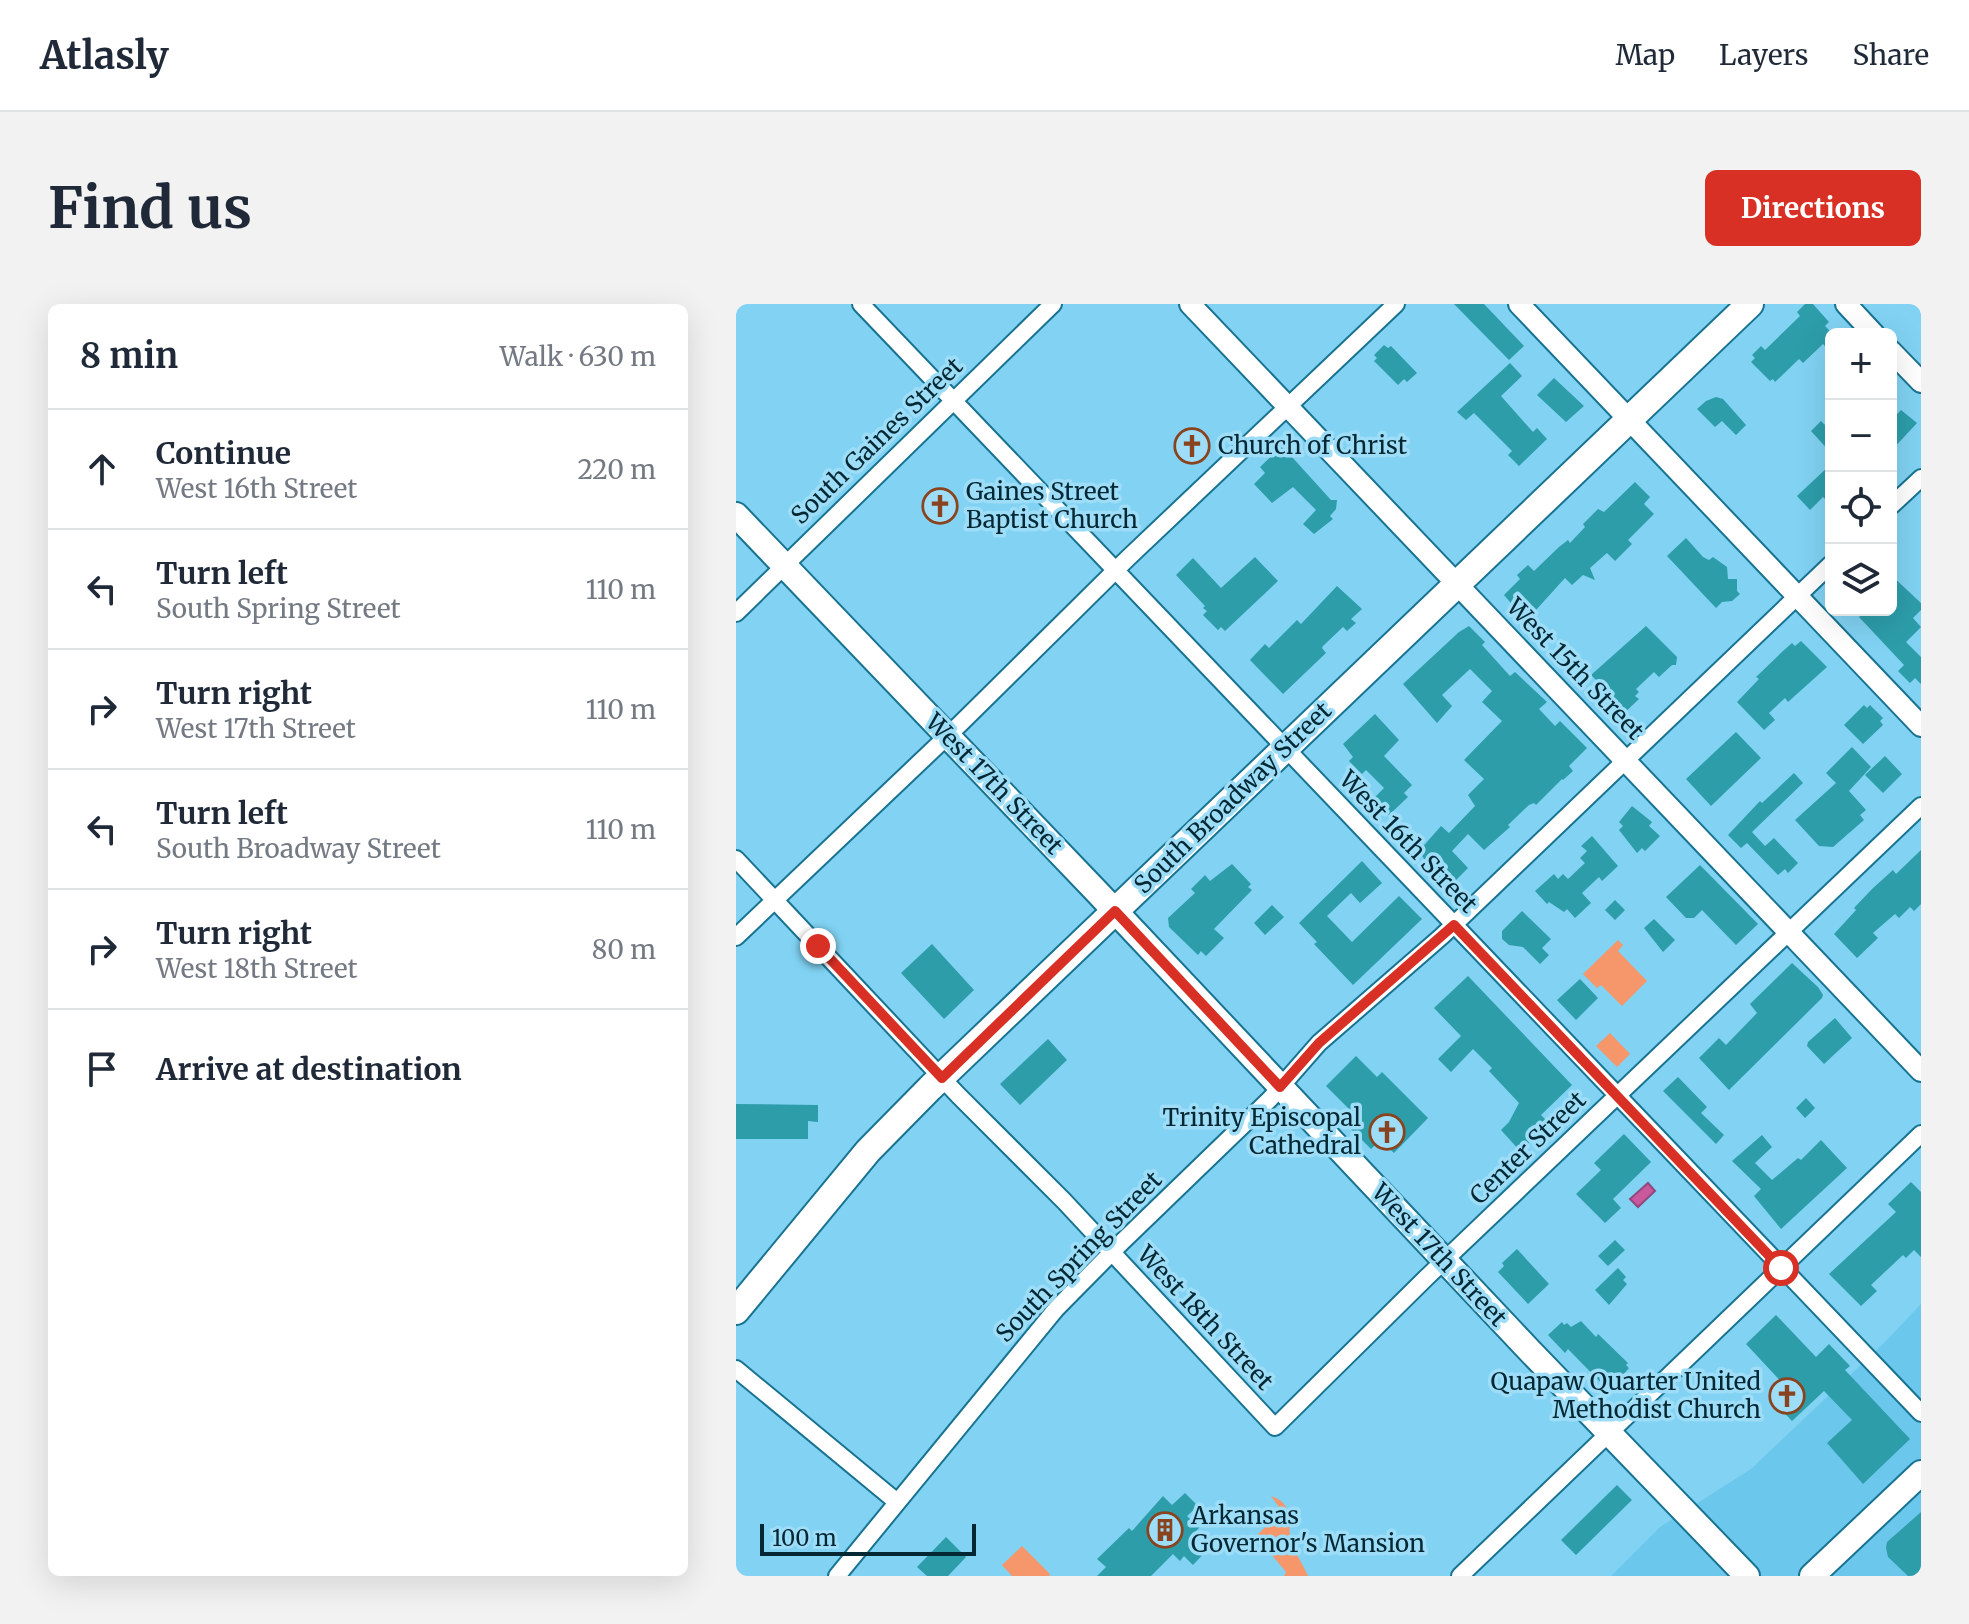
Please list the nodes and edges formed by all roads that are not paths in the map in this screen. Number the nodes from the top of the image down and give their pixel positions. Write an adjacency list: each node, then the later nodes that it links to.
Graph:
1 (861, 304): 11 (street, West 16th Street)
2 (1053, 304): 11 (street, South Gaines Street)
3 (1190, 304): 12 (street, West 15th Street)
4 (1396, 304): 12 (street)
5 (1519, 304): 13 (street)
6 (1750, 304): 13 (main road, South Broadway Street)
7 (1846, 304): 8 (street)
8 (1868, 328)
9 (1897, 357): 10 (street)
10 (1921, 382)
11 (954, 400): 17 (street, South Gaines Street); 19 (street, West 16th Street)
12 (1288, 408): 19 (street); 20 (street, West 15th Street)
13 (1628, 420): 20 (main road, South Broadway Street); 21 (street)
14 (1921, 478): 15 (street)
15 (1897, 500)
16 (736, 515): 17 (main road, West 17th Street)
17 (785, 566): 22 (street, South Gaines Street); 24 (main road, West 17th Street)
18 (1825, 570): 21 (street, South Spring Street)
19 (1116, 571): 24 (street); 25 (street, West 16th Street)
20 (1456, 584): 25 (main road, South Broadway Street); 26 (street, West 15th Street)
21 (1797, 597): 23 (street); 26 (street, South Spring Street)
22 (736, 613)
23 (1921, 726)
24 (947, 737): 29 (street); 30 (main road, West 17th Street)
25 (1285, 748): 30 (main road, South Broadway Street); 31 (street, West 16th Street)
26 (1626, 759): 31 (street, South Spring Street); 32 (street, West 15th Street)
27 (1921, 806): 32 (street, Center Street)
28 (736, 859): 29 (street, West 18th Street)
29 (775, 901): 33 (street); 35 (street, West 18th Street)
30 (1115, 911): 35 (main road, South Broadway Street); 36 (main road, West 17th Street)
31 (1454, 925): 36 (street, South Spring Street); 37 (street, West 16th Street)
32 (1788, 931): 34 (street, West 15th Street); 37 (street, Center Street)
33 (736, 937)
34 (1921, 1071)
35 (942, 1078): 39 (street, West 18th Street); 42 (main road, South Broadway Street)
36 (1280, 1087): 39 (street, South Spring Street); 40 (main road, West 17th Street)
37 (1618, 1094): 40 (street, Center Street); 41 (street, West 16th Street)
38 (1921, 1134): 41 (street)
39 (1111, 1253): 45 (street, West 18th Street); 48 (street, South Spring Street)
40 (1445, 1260): 45 (street, Center Street); 46 (main road, West 17th Street)
41 (1781, 1268): 44 (street, West 16th Street); 46 (street)
42 (736, 1311)
43 (736, 1369): 48 (street)
44 (1921, 1413)
45 (1275, 1427)
46 (1610, 1432): 50 (street); 51 (main road, West 17th Street)
47 (1921, 1473): 52 (main road)
48 (897, 1502): 49 (street, South Spring Street)
49 (837, 1576)
50 (1460, 1576)
51 (1747, 1576)
52 (1812, 1576)

